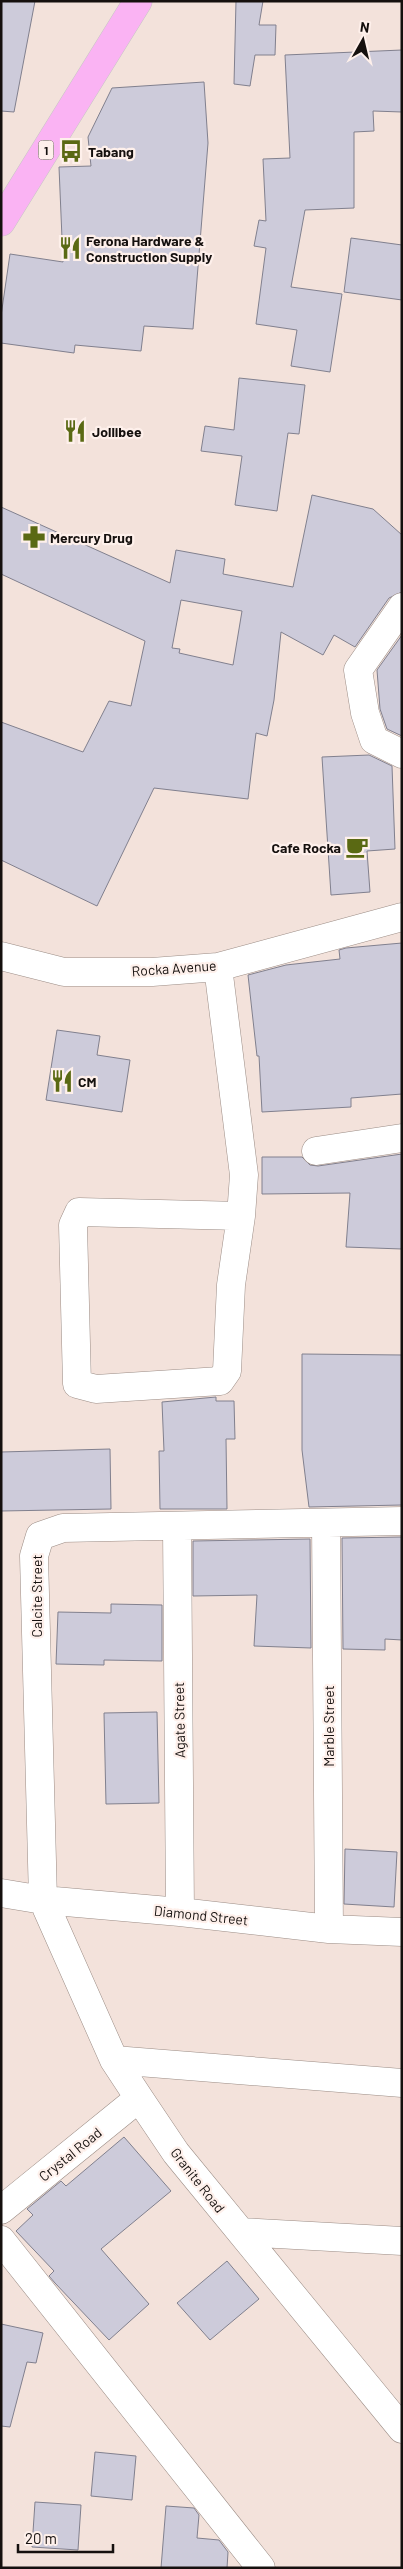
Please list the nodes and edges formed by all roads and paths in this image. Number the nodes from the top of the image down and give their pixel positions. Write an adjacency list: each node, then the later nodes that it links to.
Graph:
1 (138, 1): 2 (highway, 1)
2 (1, 222)
3 (400, 611): 4 (street)
4 (402, 754)
5 (402, 917): 7 (street, Rocka Avenue)
6 (1, 956): 7 (street, Rocka Avenue)
7 (218, 967): 10 (street)
8 (402, 1138): 9 (street)
9 (316, 1151)
10 (241, 1216): 10 (street)
11 (402, 1521): 12 (street, Calcite Street)
12 (326, 1523): 13 (street, Calcite Street); 17 (street, Marble Street)
13 (177, 1527): 15 (street, Calcite Street); 16 (street, Agate Street)
14 (1, 1893): 15 (street, Diamond Street)
15 (43, 1900): 16 (street, Diamond Street); 19 (street, Granite Road)
16 (180, 1912): 17 (street, Diamond Street)
17 (330, 1929): 18 (street, Diamond Street)
18 (402, 1932)
19 (114, 2060): 20 (street); 21 (street, Granite Road)
20 (402, 2083)
21 (139, 2098): 22 (street, Crystal Road); 23 (street, Granite Road)
22 (1, 2210)
23 (241, 2232): 25 (street); 26 (street, Granite Road)
24 (1, 2240): 27 (street)
25 (402, 2241)
26 (402, 2429)
27 (261, 2568)

